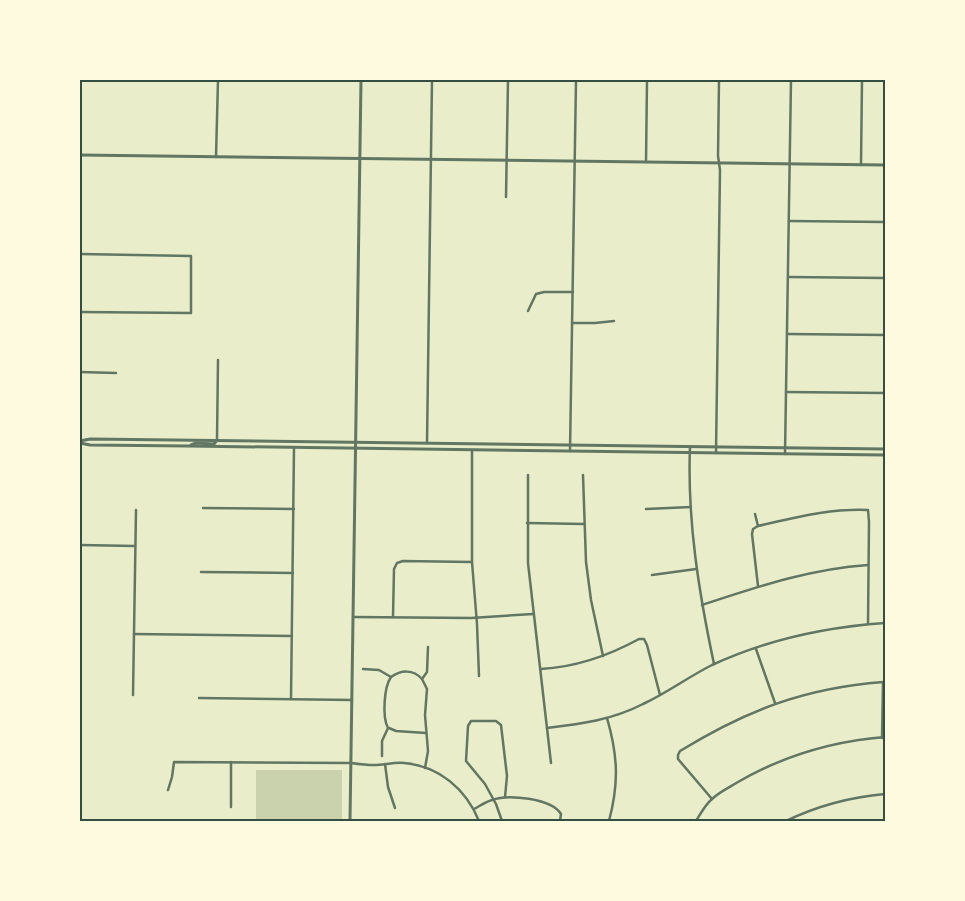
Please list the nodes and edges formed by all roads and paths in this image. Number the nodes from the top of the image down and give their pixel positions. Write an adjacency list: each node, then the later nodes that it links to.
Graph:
1 (218, 80): 11 (street)
2 (361, 80): 12 (street)
3 (432, 80): 13 (street)
4 (508, 80): 14 (street)
5 (576, 80): 15 (street)
6 (647, 80): 16 (street)
7 (719, 80): 17 (street)
8 (791, 80): 18 (street)
9 (862, 80): 19 (street)
10 (80, 155): 11 (street)
11 (216, 157): 12 (street)
12 (360, 160): 13 (street); 42 (street)
13 (431, 160): 14 (street); 43 (street)
14 (507, 160): 15 (street); 21 (street)
15 (575, 161): 16 (street); 27 (street)
16 (646, 162): 17 (street)
17 (719, 163): 18 (street); 47 (street)
18 (790, 164): 19 (street); 22 (street)
19 (861, 165): 20 (street)
20 (885, 165)
21 (506, 197)
22 (789, 221): 23 (street); 25 (street)
23 (885, 222)
24 (80, 254): 29 (street)
25 (788, 277): 26 (street); 32 (street)
26 (885, 278)
27 (573, 292): 28 (street); 31 (street)
28 (528, 311)
29 (80, 312)
30 (614, 321): 31 (street)
31 (572, 323): 44 (street)
32 (788, 334): 33 (street); 37 (street)
33 (885, 335)
34 (218, 360): 39 (street)
35 (80, 372): 36 (street)
36 (116, 373)
37 (786, 392): 38 (street); 50 (street)
38 (885, 393)
39 (217, 440): 40 (street); 41 (street); 45 (street)
40 (80, 442): 45 (street)
41 (287, 442): 42 (street); 48 (street)
42 (356, 443): 43 (street); 49 (street)
43 (426, 444): 44 (street); 52 (street)
44 (570, 445): 46 (street); 54 (street)
45 (188, 446): 48 (street)
46 (690, 447): 47 (street); 55 (street)
47 (716, 447): 50 (street); 56 (street)
48 (294, 448): 49 (street); 63 (street)
49 (355, 448): 52 (street); 81 (street)
50 (785, 448): 51 (street); 57 (street)
51 (885, 449)
52 (433, 450): 53 (street)
53 (472, 450): 54 (street); 72 (street)
54 (570, 451): 55 (street)
55 (690, 453): 56 (street); 61 (street)
56 (716, 453): 57 (street)
57 (785, 454): 58 (street)
58 (885, 455)
59 (528, 475): 67 (street)
60 (583, 475): 68 (street)
61 (691, 507): 64 (street); 74 (street)
62 (203, 508): 63 (street)
63 (294, 509): 76 (street)
64 (646, 509)
65 (136, 510): 71 (street)
66 (755, 514): 69 (street)
67 (527, 523): 68 (street); 80 (street)
68 (584, 524): 90 (street)
69 (758, 526): 73 (street); 78 (street)
70 (80, 545): 71 (street)
71 (135, 546): 86 (street)
72 (472, 562): 82 (street); 83 (street)
73 (868, 565): 78 (street); 85 (street)
74 (696, 569): 77 (street); 79 (street)
75 (201, 572): 76 (street)
76 (293, 574): 87 (street)
77 (652, 575)
78 (758, 586): 79 (street)
79 (702, 605): 91 (street)
80 (534, 614): 83 (street); 92 (street)
81 (353, 617): 82 (street); 101 (street)
82 (393, 617): 83 (street)
83 (477, 618): 94 (street)
84 (885, 623): 85 (street)
85 (868, 624): 89 (street)
86 (134, 634): 87 (street); 97 (street)
87 (292, 636): 100 (street)
88 (428, 647): 96 (street)
89 (756, 649): 91 (street); 102 (street)
90 (603, 656): 92 (street); 98 (street)
91 (714, 664): 98 (street)
92 (541, 668): 105 (street)
93 (363, 669): 95 (street)
94 (479, 676)
95 (391, 677): 96 (street); 104 (street)
96 (422, 679): 106 (street)
97 (133, 695)
98 (660, 695): 103 (street)
99 (200, 698): 100 (street)
100 (291, 699): 101 (street)
101 (352, 700): 111 (street)
102 (776, 703): 107 (street); 118 (street)
103 (607, 718): 105 (street); 126 (street)
104 (388, 728): 106 (street); 108 (street)
105 (547, 728): 110 (street)
106 (426, 733): 113 (street)
107 (884, 738): 118 (street)
108 (382, 756)
109 (231, 762): 111 (street); 114 (street); 119 (street)
110 (551, 762)
111 (351, 763): 112 (street); 122 (street)
112 (385, 764): 113 (street); 120 (street)
113 (425, 768): 121 (street)
114 (168, 790)
115 (885, 794): 128 (street)
116 (505, 797): 117 (street); 117 (street); 125 (street)
117 (494, 799): 121 (street); 124 (street)
118 (712, 799): 127 (street)
119 (231, 807)
120 (395, 808)
121 (474, 809): 123 (street)
122 (350, 821)
123 (479, 821)
124 (502, 821)
125 (560, 821)
126 (609, 821)
127 (696, 821)
128 (786, 821)

